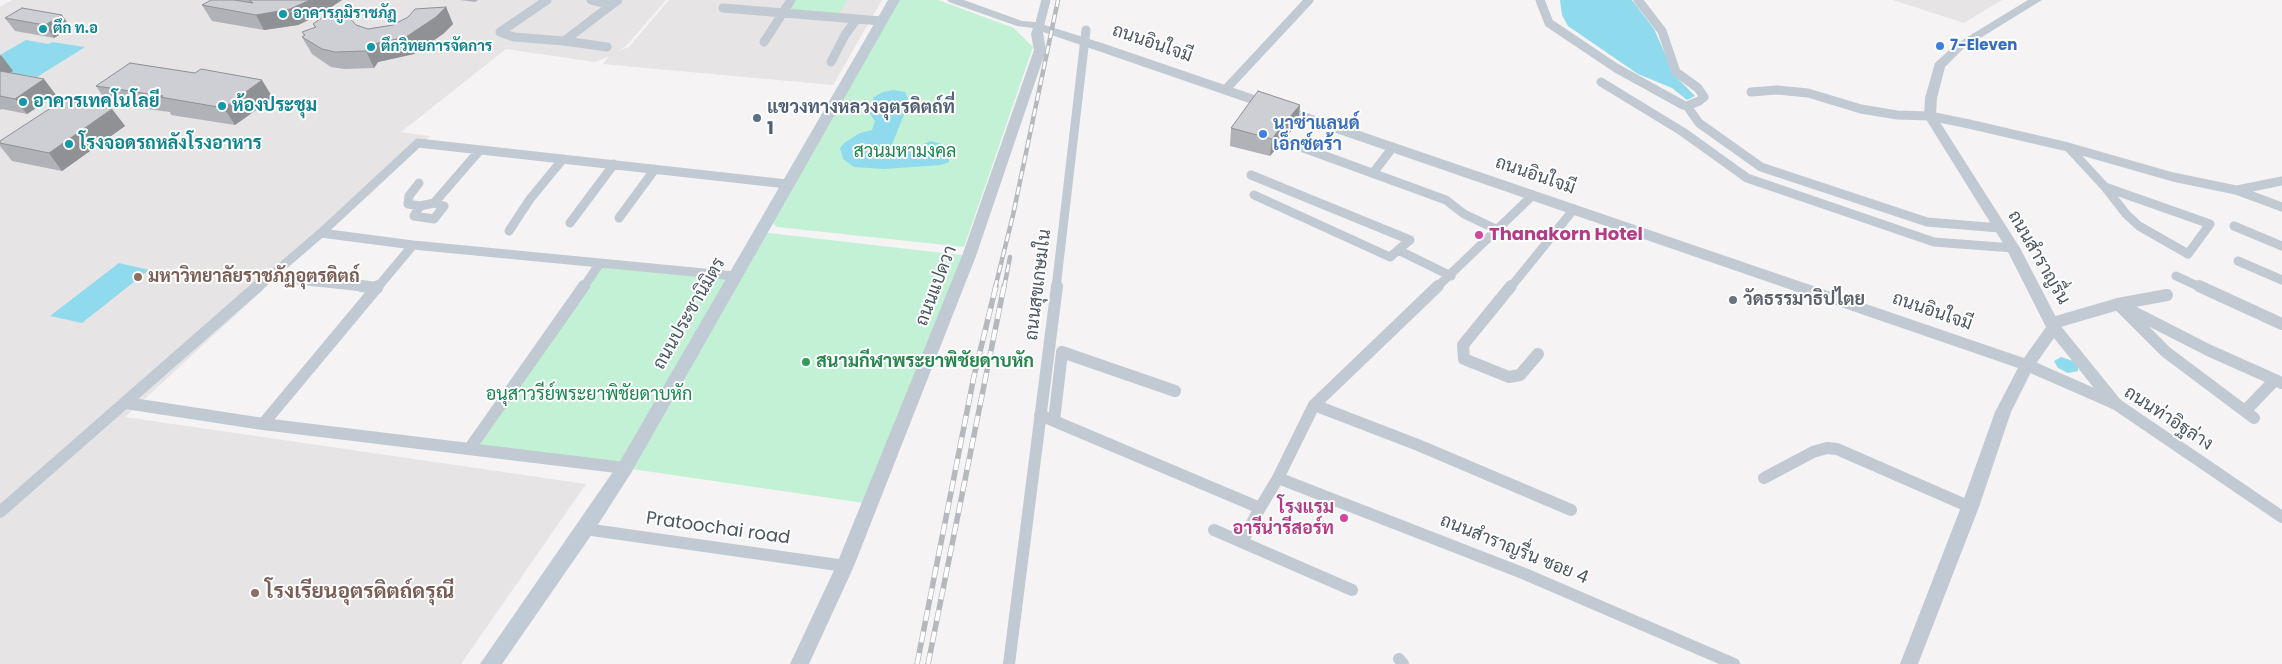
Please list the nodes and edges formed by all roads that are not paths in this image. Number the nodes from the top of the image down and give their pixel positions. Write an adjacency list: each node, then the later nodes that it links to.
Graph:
1 (547, 0): 19 (street)
2 (592, 0): 12 (street)
3 (791, 0): 14 (street)
4 (894, 0): 16 (main road, ถนนประชานิมิตร)
5 (954, 0): 17 (street, ถนนอินใจมี)
6 (972, 0): 17 (street, ถนนอินใจมี)
7 (1046, 0): 17 (street)
8 (1309, 0): 25 (street)
9 (1540, 0): 27 (street)
10 (1638, 0): 27 (street)
11 (2036, 0): 28 (street)
12 (614, 3): 19 (street)
13 (724, 8): 14 (street)
14 (783, 13): 15 (street); 20 (street)
15 (856, 20): 16 (street); 23 (street)
16 (881, 21): 40 (main road, ถนนประชานิมิตร)
17 (1040, 30): 18 (street, ถนนอินใจมี); 94 (street, ถนนแปดวา)
18 (1087, 39): 22 (street, ถนนสุขเกษมใน); 22 (street); 25 (street, ถนนอินใจมี)
19 (564, 41): 21 (street)
20 (764, 42)
21 (607, 47)
22 (1082, 59): 79 (street, ถนนสุขเกษมใน)
23 (831, 62)
24 (1601, 82): 58 (street)
25 (1226, 89): 30 (street, ถนนอินใจมี)
26 (1751, 92): 28 (street)
27 (1687, 106): 52 (street)
28 (1930, 116): 31 (street); 52 (street, ถนนสำราญรื่น)
29 (1287, 142): 36 (street)
30 (1393, 147): 36 (street); 44 (street, ถนนอินใจมี)
31 (2068, 147): 41 (street); 42 (street)
32 (480, 150): 33 (street); 45 (street); 55 (street)
33 (563, 159): 34 (street); 53 (street)
34 (614, 164): 35 (street); 50 (street)
35 (655, 169): 40 (street); 49 (street)
36 (1373, 173): 54 (street)
37 (1251, 175): 59 (street)
38 (2282, 181): 42 (street)
39 (419, 183): 46 (street)
40 (788, 184): 63 (main road, ถนนประชานิมิตร)
41 (2105, 187): 41 (street)
42 (2236, 190): 47 (street)
43 (1254, 195): 59 (street)
44 (1534, 195): 48 (street, ถนนอินใจมี); 54 (street)
45 (434, 203): 46 (street); 46 (street)
46 (420, 206)
47 (2282, 206)
48 (1574, 209): 72 (street); 73 (street, ถนนอินใจมี)
49 (620, 218)
50 (570, 223)
51 (2234, 226): 57 (street)
52 (2000, 228): 58 (street, ถนนสำราญรื่น)
53 (509, 230)
54 (1498, 230): 64 (street)
55 (321, 233): 56 (street); 62 (street)
56 (412, 245): 61 (street); 67 (street)
57 (2282, 246)
58 (2013, 248): 71 (street, ถนนสำราญรื่น)
59 (1398, 250): 64 (street)
60 (2238, 261): 66 (street)
61 (600, 263): 63 (street); 82 (street)
62 (270, 276): 67 (street); 76 (street)
63 (735, 276): 83 (main road, ถนนประชานิมิตร)
64 (1451, 276): 78 (street)
65 (2176, 276): 70 (street)
66 (2282, 280)
67 (377, 288): 81 (street)
68 (2167, 295): 69 (street)
69 (2118, 304): 71 (street); 74 (street); 74 (street)
70 (2282, 324)
71 (2054, 325): 73 (street, ถนนสำราญรื่น); 77 (street)
72 (1538, 354)
73 (2027, 365): 77 (street, ถนนท่าอิฐล่าง); 86 (street, ถนนสำราญรื่น)
74 (2278, 382)
75 (1176, 391): 80 (street)
76 (126, 403): 81 (street); 89 (street)
77 (2116, 404): 90 (street, ถนนท่าอิฐล่าง)
78 (1314, 405): 84 (street); 88 (street)
79 (1040, 415): 80 (street); 98 (street, ถนนสุขเกษมใน)
80 (1054, 421): 87 (street)
81 (263, 424): 82 (street)
82 (470, 448): 83 (street)
83 (625, 468): 91 (main road, ถนนประชานิมิตร)
84 (1278, 478): 87 (street); 99 (street, ถนนสำราญรื่น ซอย 4)
85 (1764, 478): 86 (street)
86 (1970, 507): 100 (street, ถนนสำราญรื่น)
87 (1260, 508): 93 (street)
88 (1572, 510)
89 (0, 512)
90 (2282, 517)
91 (586, 529): 94 (street, Pratoochai road); 96 (main road, ถนนประชานิมิตร)
92 (1214, 530): 93 (street)
93 (1242, 542): 95 (street)
94 (845, 566): 97 (street, ถนนแปดวา)
95 (1352, 590)
96 (490, 664)
97 (799, 664)
98 (1009, 664)
99 (1734, 664)
100 (1909, 664)

